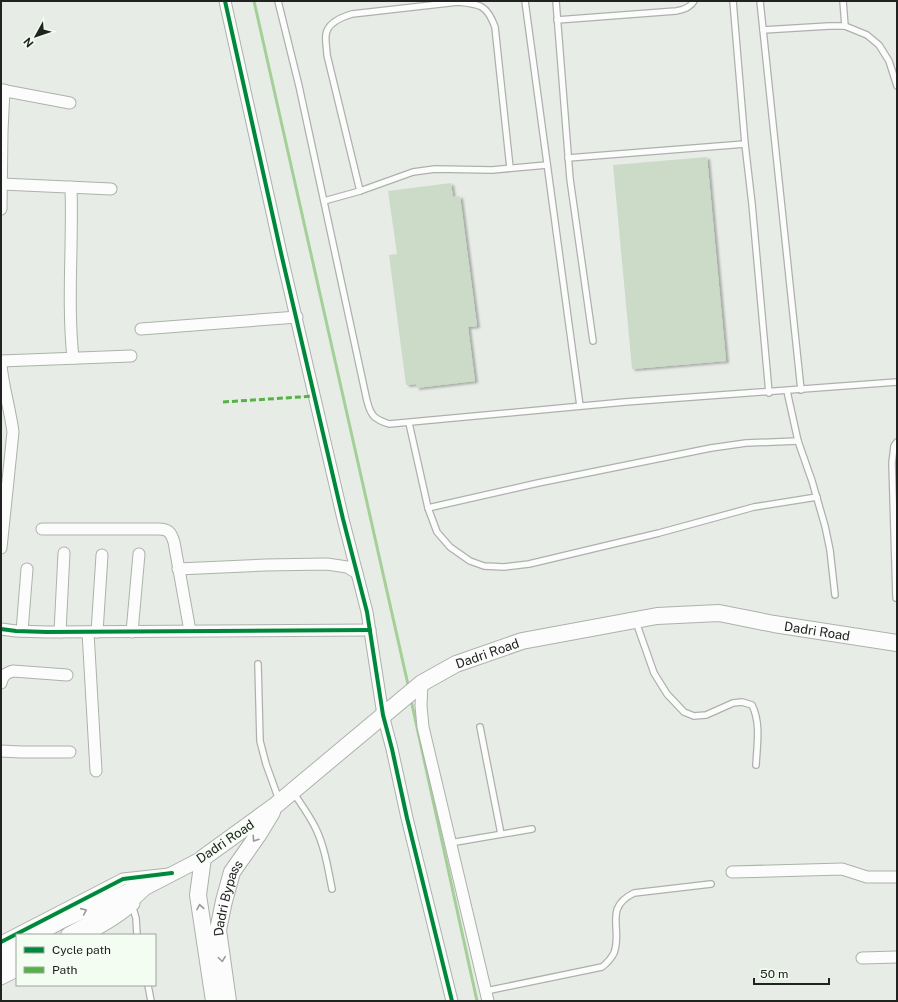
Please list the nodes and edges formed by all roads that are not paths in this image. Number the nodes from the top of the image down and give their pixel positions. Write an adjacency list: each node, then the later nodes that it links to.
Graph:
1 (225, 1): 25 (street)
2 (278, 1): 23 (lane)
3 (525, 1): 17 (lane)
4 (556, 1): 9 (lane)
5 (694, 1): 9 (lane)
6 (733, 1): 15 (lane)
7 (760, 1): 11 (lane)
8 (843, 1): 10 (lane)
9 (557, 20): 16 (lane)
10 (845, 26): 11 (lane); 12 (lane)
11 (763, 30): 33 (lane)
12 (897, 86)
13 (2, 90): 14 (street); 19 (street)
14 (70, 103)
15 (745, 144): 16 (lane); 35 (lane)
16 (568, 158): 27 (lane)
17 (547, 165): 18 (lane); 36 (lane)
18 (510, 168): 22 (lane); 22 (lane)
19 (2, 184): 20 (street); 24 (street)
20 (71, 187): 21 (street); 29 (street)
21 (111, 189)
22 (360, 191): 23 (lane)
23 (324, 201): 37 (lane)
24 (1, 209)
25 (297, 317): 26 (street); 50 (street)
26 (141, 329)
27 (593, 341)
28 (131, 356): 29 (street)
29 (73, 358): 30 (street)
30 (1, 361)
31 (1, 365): 40 (street)
32 (897, 382): 33 (lane)
33 (801, 390): 34 (lane)
34 (786, 391): 35 (lane); 38 (lane)
35 (769, 392): 36 (lane)
36 (580, 406): 37 (lane)
37 (409, 423): 42 (lane)
38 (798, 441): 41 (lane); 42 (lane)
39 (897, 442): 52 (lane)
40 (4, 490): 44 (street)
41 (817, 497): 42 (lane); 51 (lane)
42 (428, 508)
43 (42, 529): 49 (street)
44 (1, 548)
45 (64, 553): 58 (street)
46 (139, 554): 60 (street)
47 (102, 555): 59 (street)
48 (27, 569): 56 (street)
49 (178, 569): 50 (street); 57 (street)
50 (357, 573): 55 (street)
51 (835, 595)
52 (896, 598)
53 (636, 620): 61 (main road, Dadri Road); 65 (main road, Dadri Road); 70 (lane)
54 (1, 629): 56 (street)
55 (370, 630): 57 (street); 66 (street)
56 (22, 631): 58 (street)
57 (190, 631): 60 (street)
58 (60, 632): 59 (street)
59 (93, 632): 60 (street); 71 (street)
60 (132, 632)
61 (897, 644)
62 (258, 664): 73 (lane)
63 (67, 675): 64 (street)
64 (1, 682)
65 (417, 687): 66 (main road, Dadri Road); 76 (street)
66 (386, 713): 72 (main road, Dadri Road); 105 (street)
67 (480, 728): 75 (lane)
68 (1, 751): 69 (street)
69 (70, 752)
70 (756, 765)
71 (96, 771)
72 (293, 791): 73 (main road, Dadri Road); 83 (lane)
73 (278, 804): 77 (main road, Dadri Road); 104 (main road, Dadri Bypass, one-way to 104)
74 (532, 829): 75 (lane)
75 (501, 834): 76 (lane)
76 (450, 843): 101 (street)
77 (203, 858): 79 (street, Dadri Road); 103 (main road, Dadri Bypass, one-way to 77)
78 (732, 872): 80 (street)
79 (172, 873): 81 (street, Dadri Road); 86 (street)
80 (897, 877)
81 (151, 884): 84 (street); 87 (street, Dadri Road, one-way to 81); 88 (street, Dadri Road)
82 (711, 884): 101 (lane)
83 (332, 889)
84 (132, 906): 89 (street); 90 (lane)
85 (16, 934): 91 (street)
86 (16, 934)
87 (39, 934)
88 (70, 934)
89 (89, 934)
90 (137, 934)
91 (1, 942)
92 (16, 948): 93 (street)
93 (1, 956)
94 (897, 957): 95 (street)
95 (862, 958)
96 (16, 963): 97 (street)
97 (1, 971)
98 (16, 972): 99 (street)
99 (1, 979)
100 (148, 986): 102 (lane)
101 (487, 996)
102 (151, 1001)
103 (214, 1001)
104 (228, 1001)
105 (452, 1001)

